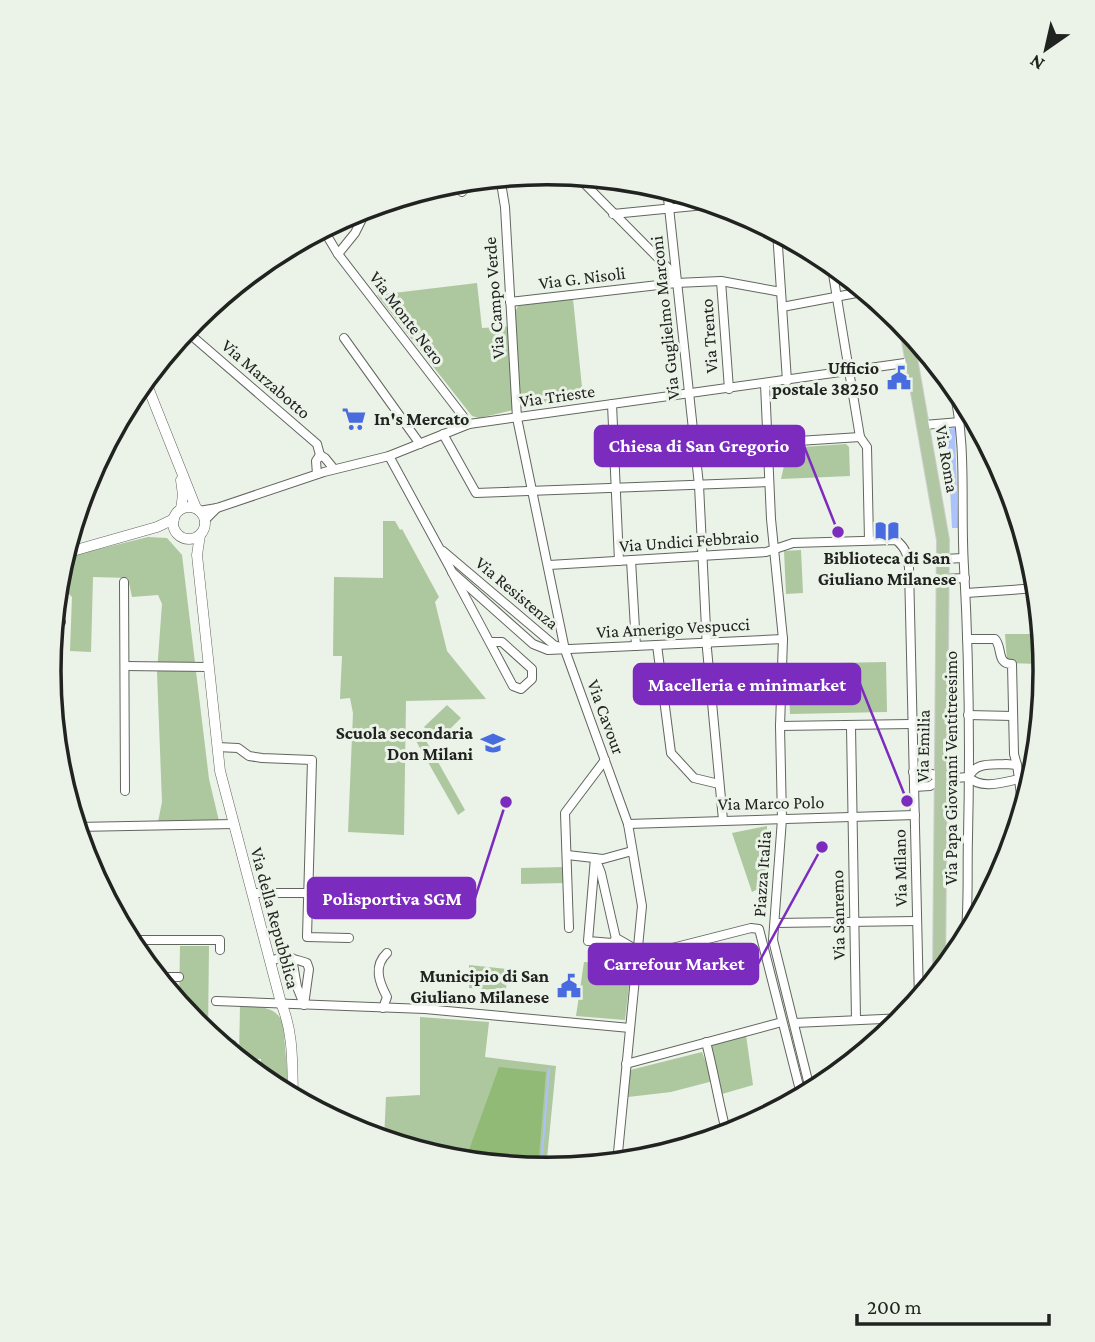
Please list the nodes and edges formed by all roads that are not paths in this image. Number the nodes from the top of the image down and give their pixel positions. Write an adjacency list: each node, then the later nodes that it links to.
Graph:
1 (502, 187): 17 (street, Via Campo Verde)
2 (587, 187): 6 (street)
3 (668, 200): 5 (street, Via Guglielmo Marconi)
4 (689, 206): 5 (street)
5 (669, 208): 6 (street); 13 (street, Via Guglielmo Marconi)
6 (613, 214): 13 (street)
7 (360, 222): 10 (street)
8 (328, 237): 10 (street, Via Monte Nero)
9 (778, 243): 14 (street)
10 (338, 254): 33 (street, Via Monte Nero)
11 (833, 278): 16 (street)
12 (721, 281): 13 (street, Via G. Nisoli); 14 (street, Via G. Nisoli); 26 (street, Via Trento)
13 (677, 283): 17 (street, Via G. Nisoli); 28 (street, Via Guglielmo Marconi)
14 (781, 292): 18 (street)
15 (854, 293): 16 (street)
16 (836, 297): 18 (street); 23 (street)
17 (510, 302): 31 (street, Via Campo Verde)
18 (782, 307): 24 (street)
19 (194, 338): 39 (street, Via Marzabotto)
20 (344, 338): 38 (street)
21 (913, 350): 22 (main road, Via Roma)
22 (912, 362): 23 (street, Via Trieste); 34 (main road, Via Roma)
23 (849, 372): 24 (street, Via Trieste); 36 (street)
24 (787, 382): 25 (street, Via Trieste)
25 (765, 384): 26 (street, Via Trieste); 37 (street, Piazza Italia)
26 (729, 389): 28 (street, Via Trieste)
27 (150, 392): 41 (street)
28 (689, 394): 29 (street, Via Trieste); 45 (street, Via Guglielmo Marconi)
29 (612, 404): 31 (street, Via Trieste); 46 (street)
30 (954, 404): 32 (street, Via Papa Giovanni Ventitreesimo)
31 (517, 418): 33 (street, Via Trieste); 47 (street, Via Cavour)
32 (955, 422): 34 (street); 64 (street, Via Papa Giovanni Ventitreesimo)
33 (469, 424): 35 (street, Via Trieste)
34 (924, 425): 65 (main road, Via Roma)
35 (443, 435): 38 (street, Via Trieste); 47 (street)
36 (860, 437): 37 (street); 57 (street)
37 (768, 443): 44 (street, Piazza Italia)
38 (420, 444): 40 (street, Via Trieste)
39 (320, 455): 42 (street, Via Marzabotto); 43 (street)
40 (389, 456): 42 (street, Via Trieste); 58 (street, Via Resistenza)
41 (179, 462): 48 (street); 49 (street)
42 (334, 470): 43 (street, Via Trieste)
43 (317, 474): 50 (street, Via Trieste)
44 (769, 482): 45 (street); 60 (street, Piazza Italia)
45 (699, 485): 46 (street); 63 (street, Via Guglielmo Marconi)
46 (616, 489): 47 (street); 67 (street)
47 (534, 493): 68 (street, Via Cavour)
48 (181, 509): 49 (street); 51 (street)
49 (198, 509): 50 (street, Via Trieste); 52 (street)
50 (217, 509): 52 (street, Via Trieste)
51 (174, 519): 53 (street); 54 (street)
52 (205, 520): 55 (street)
53 (157, 527): 54 (street); 59 (street)
54 (175, 531): 56 (street)
55 (200, 534): 56 (street); 62 (street, Via della Repubblica)
56 (188, 539): 62 (street, Via della Repubblica)
57 (869, 540): 60 (street, Via Undici Febbraio); 61 (street, Via Undici Febbraio)
58 (438, 547): 69 (street, Via Resistenza); 81 (street, Via Resistenza)
59 (77, 550)
60 (774, 550): 63 (street, Via Undici Febbraio); 75 (street, Piazza Italia)
61 (907, 554): 86 (street, Via Milano)
62 (197, 555): 83 (street, Via della Repubblica)
63 (703, 555): 66 (street, Via Undici Febbraio); 77 (street, Via Guglielmo Marconi)
64 (964, 558): 65 (street); 70 (street, Via Papa Giovanni Ventitreesimo)
65 (944, 559): 71 (main road, Via Emilia)
66 (631, 560): 67 (street, Via Undici Febbraio); 80 (street)
67 (619, 561): 68 (street, Via Undici Febbraio)
68 (549, 565): 81 (street, Via Cavour)
69 (452, 572): 78 (street, Via Resistenza); 81 (street, Via Resistenza)
70 (965, 578): 71 (street); 74 (street, Via Papa Giovanni Ventitreesimo)
71 (943, 579): 94 (main road, Via Emilia)
72 (124, 582): 82 (street)
73 (1026, 589): 74 (street)
74 (966, 593): 76 (street, Via Papa Giovanni Ventitreesimo)
75 (783, 639): 77 (street, Via Amerigo Vespucci); 87 (street, Piazza Italia)
76 (967, 639): 84 (street, Via Papa Giovanni Ventitreesimo); 85 (street)
77 (706, 641): 79 (street, Via Amerigo Vespucci); 96 (street, Via Guglielmo Marconi)
78 (489, 642): 78 (street, Via Resistenza)
79 (657, 645): 80 (street, Via Amerigo Vespucci); 96 (street)
80 (636, 646): 81 (street, Via Amerigo Vespucci)
81 (565, 650): 90 (street, Via Cavour)
82 (125, 666): 83 (street); 99 (street)
83 (208, 667): 89 (street, Via della Repubblica)
84 (968, 715): 85 (street); 93 (street, Via Papa Giovanni Ventitreesimo)
85 (1013, 716): 91 (street)
86 (911, 724): 88 (street); 92 (street, Via Milano)
87 (780, 726): 88 (street); 102 (street, Piazza Italia)
88 (850, 726): 101 (street, Via Sanremo)
89 (217, 747): 104 (street, Via della Repubblica); 111 (street, Via della Repubblica)
90 (605, 760): 105 (street, Via Cavour); 108 (street)
91 (1017, 765): 93 (street); 95 (street)
92 (913, 772): 94 (street); 98 (street, Via Milano)
93 (969, 778): 94 (street); 95 (street); 112 (street, Via Papa Giovanni Ventitreesimo)
94 (940, 779): 98 (street); 125 (main road, Via Emilia)
95 (1019, 779): 97 (street)
96 (719, 783): 103 (street, Via Guglielmo Marconi)
97 (1020, 785)
98 (914, 787): 100 (street, Via Milano)
99 (125, 790)
100 (915, 815): 101 (street, Via Marco Polo); 113 (street, Via Milano)
101 (852, 817): 102 (street, Via Marco Polo); 114 (street, Via Sanremo)
102 (782, 819): 103 (street, Via Marco Polo); 115 (street, Piazza Italia)
103 (723, 820): 105 (street, Via Marco Polo)
104 (234, 824): 106 (street); 110 (street, Via della Repubblica)
105 (628, 824): 107 (street, Via Cavour)
106 (87, 827)
107 (632, 851): 109 (street); 122 (street, Via Cavour)
108 (567, 855): 109 (street); 116 (street)
109 (595, 858): 120 (street); 120 (street)
110 (252, 893): 111 (street); 126 (street, Via della Repubblica)
111 (309, 893): 118 (street, Via della Repubblica)
112 (966, 918)
113 (917, 921): 114 (street); 129 (street, Via Milano)
114 (854, 922): 115 (street); 135 (street, Via Sanremo)
115 (774, 927): 117 (street); 137 (street, Piazza Italia)
116 (569, 928)
117 (759, 929): 122 (street); 136 (street)
118 (349, 938)
119 (142, 940): 121 (street)
120 (614, 941): 122 (street)
121 (220, 950)
122 (636, 952): 138 (street, Via Cavour)
123 (387, 953): 133 (street)
124 (292, 958): 126 (street); 132 (street); 132 (street)
125 (939, 959)
126 (270, 962): 131 (street, Via della Repubblica)
127 (170, 977): 128 (street)
128 (179, 977)
129 (919, 985)
130 (216, 1001): 131 (street)
131 (281, 1003): 132 (street); 142 (street, Via della Repubblica)
132 (304, 1005): 133 (street)
133 (383, 1009): 138 (street)
134 (887, 1018): 135 (street)
135 (856, 1019): 137 (street)
136 (782, 1022): 139 (street); 143 (street)
137 (794, 1023): 141 (street, Piazza Italia)
138 (630, 1028): 140 (street, Via Cavour)
139 (706, 1042): 140 (street); 144 (street)
140 (626, 1064): 145 (street, Via Cavour)
141 (808, 1081)
142 (293, 1085)
143 (799, 1087)
144 (724, 1124)
145 (618, 1152)

